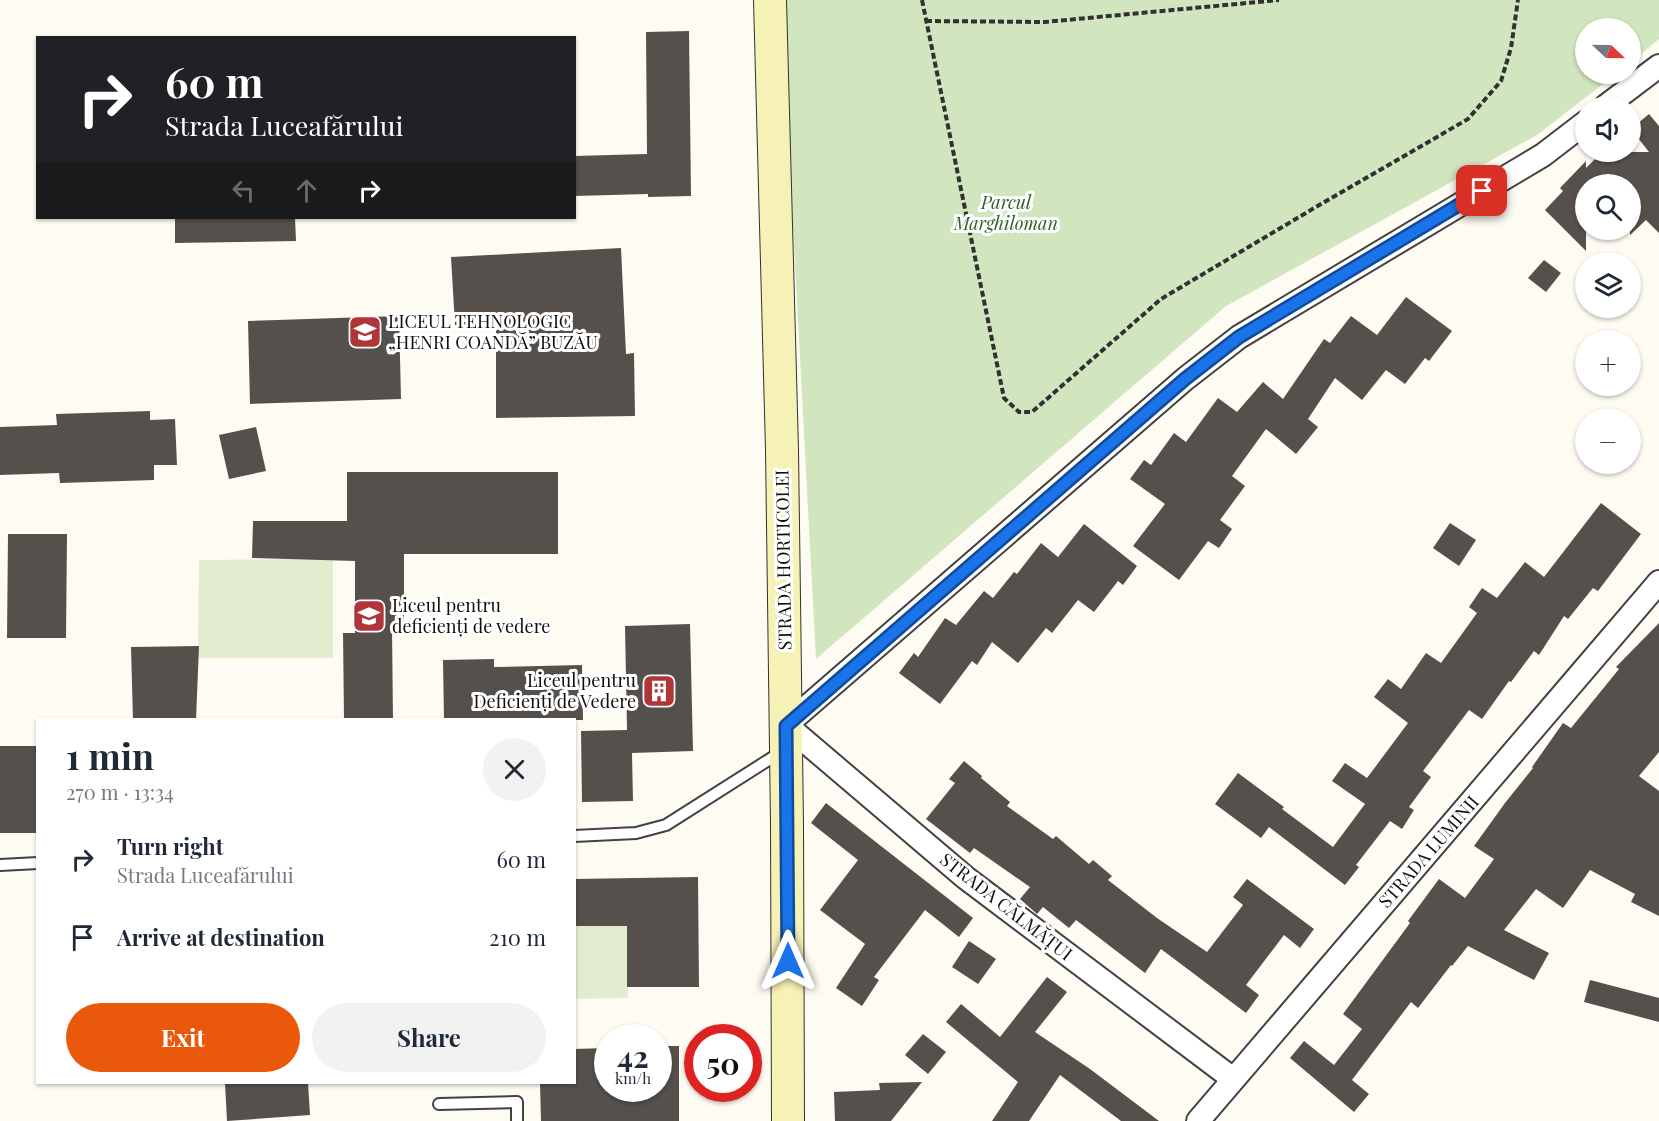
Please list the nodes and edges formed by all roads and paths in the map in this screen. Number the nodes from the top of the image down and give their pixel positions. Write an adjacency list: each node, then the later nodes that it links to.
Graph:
1 (770, 0): 10 (main road, STRADA HORTICOLEI)
2 (922, 0): 5 (path)
3 (1279, 0): 5 (path)
4 (1518, 0): 5 (path)
5 (926, 21)
6 (1659, 66): 7 (street)
7 (1619, 96)
8 (1575, 130): 10 (street)
9 (1658, 586): 14 (street, STRADA LUMINII)
10 (786, 737): 11 (lane); 14 (street, STRADA CĂLMĂȚUI); 17 (main road, STRADA HORTICOLEI)
11 (576, 836)
12 (36, 863): 13 (lane)
13 (0, 865)
14 (1233, 1079): 18 (street, STRADA LUMINII)
15 (439, 1104): 16 (lane)
16 (517, 1121)
17 (788, 1121)
18 (1198, 1121)

